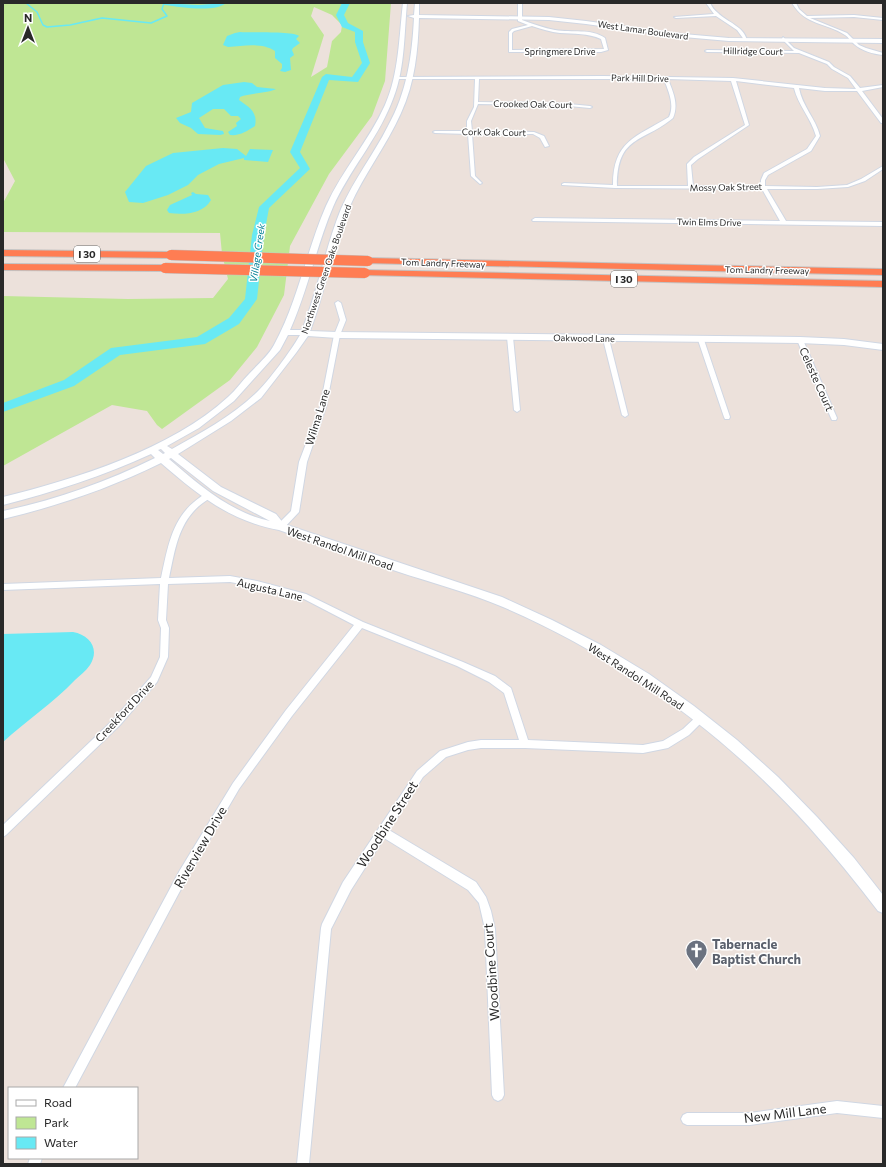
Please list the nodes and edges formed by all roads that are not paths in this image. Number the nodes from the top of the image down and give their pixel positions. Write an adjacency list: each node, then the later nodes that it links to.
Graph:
1 (406, 3): 6 (main road, Northwest Green Oaks Boulevard)
2 (520, 3): 8 (street)
3 (708, 3): 9 (street)
4 (794, 3): 11 (street)
5 (417, 10): 6 (main road, West Lamar Boulevard); 7 (main road, West Lamar Boulevard); 7 (main road); 13 (main road, Northwest Green Oaks Boulevard)
6 (404, 14): 23 (main road, Northwest Green Oaks Boulevard)
7 (434, 15): 8 (main road, West Lamar Boulevard); 13 (main road)
8 (520, 15): 14 (street, Springmere Drive); 16 (main road, West Lamar Boulevard)
9 (716, 15): 10 (street); 16 (street)
10 (676, 17)
11 (806, 17): 12 (street); 18 (street)
12 (883, 18)
13 (416, 25): 24 (main road, Northwest Green Oaks Boulevard)
14 (533, 25): 14 (street, Springmere Drive)
15 (883, 38): 18 (main road, West Lamar Boulevard)
16 (746, 39): 17 (main road, West Lamar Boulevard)
17 (784, 40): 18 (main road, West Lamar Boulevard); 21 (street)
18 (852, 40): 19 (main road, West Lamar Boulevard); 22 (street)
19 (883, 42)
20 (707, 51): 21 (street, Hillridge Court)
21 (799, 52): 30 (street)
22 (883, 54)
23 (397, 78): 24 (street, Park Hill Drive); 51 (main road, Northwest Green Oaks Boulevard)
24 (410, 78): 25 (street, Park Hill Drive); 52 (main road, Northwest Green Oaks Boulevard)
25 (477, 78): 26 (street, Park Hill Drive); 31 (street)
26 (666, 79): 27 (street, Park Hill Drive); 41 (street)
27 (733, 79): 28 (street, Park Hill Drive); 42 (street)
28 (796, 86): 30 (street, Park Hill Drive); 40 (street)
29 (883, 86): 30 (street, Park Hill Drive)
30 (858, 89): 33 (street)
31 (477, 103): 32 (street, Crooked Oak Court); 34 (street)
32 (590, 107)
33 (883, 122)
34 (469, 131): 35 (street, Cork Oak Court); 36 (street, Cork Oak Court); 38 (street)
35 (435, 132)
36 (547, 146)
37 (883, 167): 40 (street, Mossy Oak Street)
38 (480, 183)
39 (564, 184): 41 (street, Mossy Oak Street)
40 (763, 186): 42 (street, Mossy Oak Street); 44 (street)
41 (615, 187): 42 (street, Mossy Oak Street)
42 (691, 188)
43 (535, 220): 44 (street, Twin Elms Drive)
44 (784, 223): 45 (street, Twin Elms Drive)
45 (883, 224)
46 (3, 253): 48 (highway, Tom Landry Freeway / I 30, bridge)
47 (3, 267): 49 (highway, Tom Landry Freeway / I 30, bridge)
48 (883, 272)
49 (883, 284)
50 (338, 303): 53 (street, Wilma Lane)
51 (286, 332): 52 (main road, Oakwood Lane); 63 (main road, Northwest Green Oaks Boulevard)
52 (305, 334): 53 (main road, Oakwood Lane); 65 (main road, Northwest Green Oaks Boulevard)
53 (337, 335): 54 (main road, Oakwood Lane); 70 (street, Wilma Lane)
54 (510, 337): 55 (main road, Oakwood Lane); 59 (street)
55 (606, 339): 56 (main road, Oakwood Lane); 60 (street)
56 (701, 340): 57 (main road, Oakwood Lane); 61 (street)
57 (800, 340): 58 (main road, Oakwood Lane); 62 (street, Celeste Court)
58 (883, 347)
59 (517, 410)
60 (625, 415)
61 (727, 417)
62 (834, 418)
63 (162, 445): 64 (main road, Northwest Green Oaks Boulevard); 65 (main road, West Randol Mill Road)
64 (152, 450): 66 (main road, West Randol Mill Road); 68 (main road, Northwest Green Oaks Boulevard)
65 (172, 453): 66 (main road, Northwest Green Oaks Boulevard); 70 (main road, West Randol Mill Road)
66 (162, 458): 67 (main road, West Randol Mill Road); 69 (main road, Northwest Green Oaks Boulevard)
67 (207, 496): 70 (main road, West Randol Mill Road); 71 (street, Creekford Drive)
68 (3, 501)
69 (3, 515)
70 (280, 527): 74 (main road, West Randol Mill Road)
71 (164, 582): 72 (street, Augusta Lane); 73 (street, Augusta Lane); 77 (street, Creekford Drive)
72 (3, 587)
73 (360, 624): 75 (street, Augusta Lane); 79 (street, Riverview Drive)
74 (701, 718): 75 (street, Woodbine Street); 78 (main road, West Randol Mill Road)
75 (525, 744): 76 (street, Woodbine Street)
76 (382, 831): 80 (street, Woodbine Court); 83 (street, Woodbine Street)
77 (3, 832)
78 (883, 906)
79 (70, 1087)
80 (498, 1095)
81 (883, 1112): 82 (street, New Mill Lane)
82 (687, 1119)
83 (303, 1164)

